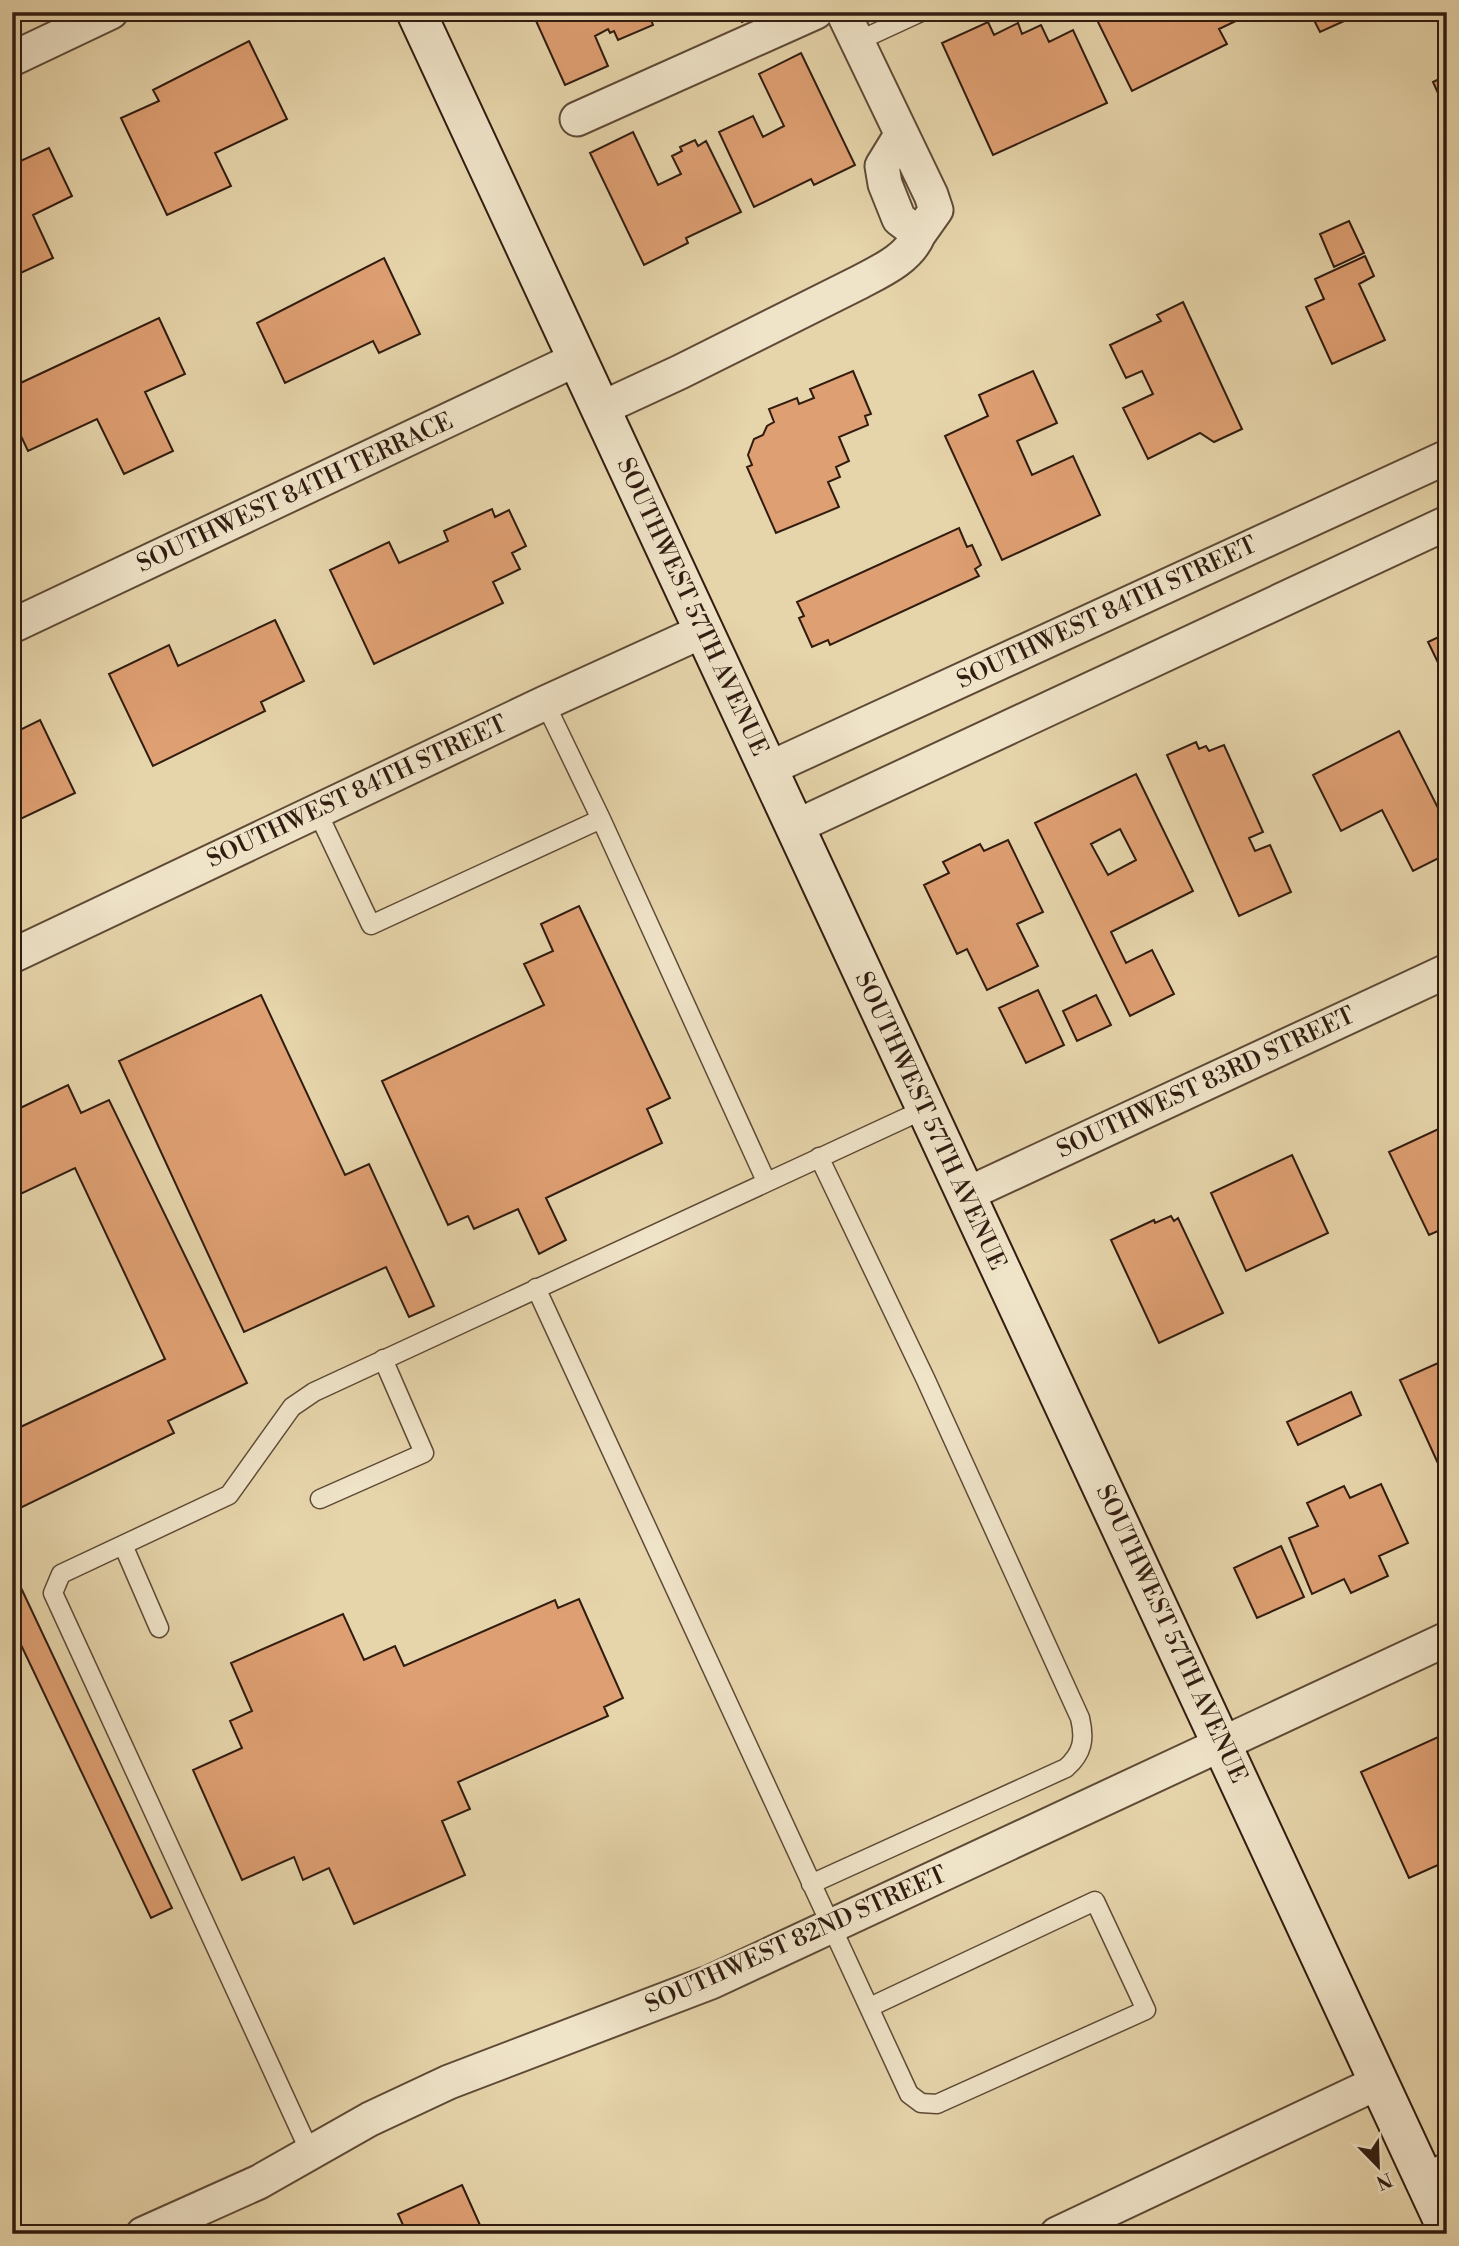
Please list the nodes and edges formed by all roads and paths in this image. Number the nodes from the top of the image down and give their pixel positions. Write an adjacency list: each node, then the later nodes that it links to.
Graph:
1 (111, 12): 7 (street)
2 (416, 12): 9 (main road, SOUTHWEST 57TH AVENUE)
3 (816, 12): 8 (street)
4 (842, 12): 6 (street)
5 (921, 12): 6 (lane)
6 (856, 43): 10 (street)
7 (12, 59)
8 (577, 119)
9 (577, 359): 10 (main road, SOUTHWEST 57TH AVENUE); 13 (street, SOUTHWEST 84TH TERRACE)
10 (600, 409): 14 (main road, SOUTHWEST 57TH AVENUE)
11 (1447, 457): 16 (street, SOUTHWEST 84TH STREET)
12 (1447, 523): 19 (street)
13 (12, 626)
14 (704, 631): 15 (street, SOUTHWEST 84TH STREET); 16 (main road, SOUTHWEST 57TH AVENUE)
15 (545, 703): 17 (street, SOUTHWEST 84TH STREET); 18 (lane)
16 (768, 769): 19 (main road, SOUTHWEST 57TH AVENUE)
17 (317, 811): 18 (lane); 20 (street, SOUTHWEST 84TH STREET)
18 (601, 819): 24 (lane)
19 (794, 827): 22 (main road, SOUTHWEST 57TH AVENUE)
20 (12, 956)
21 (1447, 971): 25 (street, SOUTHWEST 83RD STREET)
22 (925, 1109): 23 (lane); 25 (main road, SOUTHWEST 57TH AVENUE)
23 (819, 1157): 24 (lane); 33 (lane)
24 (766, 1181): 26 (lane)
25 (965, 1195): 32 (main road, SOUTHWEST 57TH AVENUE)
26 (536, 1288): 27 (lane); 33 (lane)
27 (383, 1359): 28 (lane); 29 (lane)
28 (320, 1499)
29 (122, 1545): 30 (lane); 37 (lane)
30 (159, 1628)
31 (1447, 1639): 32 (street, SOUTHWEST 82ND STREET)
32 (1223, 1745): 34 (street, SOUTHWEST 82ND STREET); 36 (main road, SOUTHWEST 57TH AVENUE)
33 (811, 1884): 34 (lane)
34 (832, 1926): 35 (lane); 37 (street, SOUTHWEST 82ND STREET)
35 (870, 2007): 35 (lane)
36 (1380, 2082): 38 (main road, SOUTHWEST 57TH AVENUE); 41 (street)
37 (310, 2152): 40 (street, SOUTHWEST 82ND STREET)
38 (1436, 2175): 39 (main road, SOUTHWEST 57TH AVENUE)
39 (1447, 2229)
40 (143, 2234)
41 (1057, 2234)

